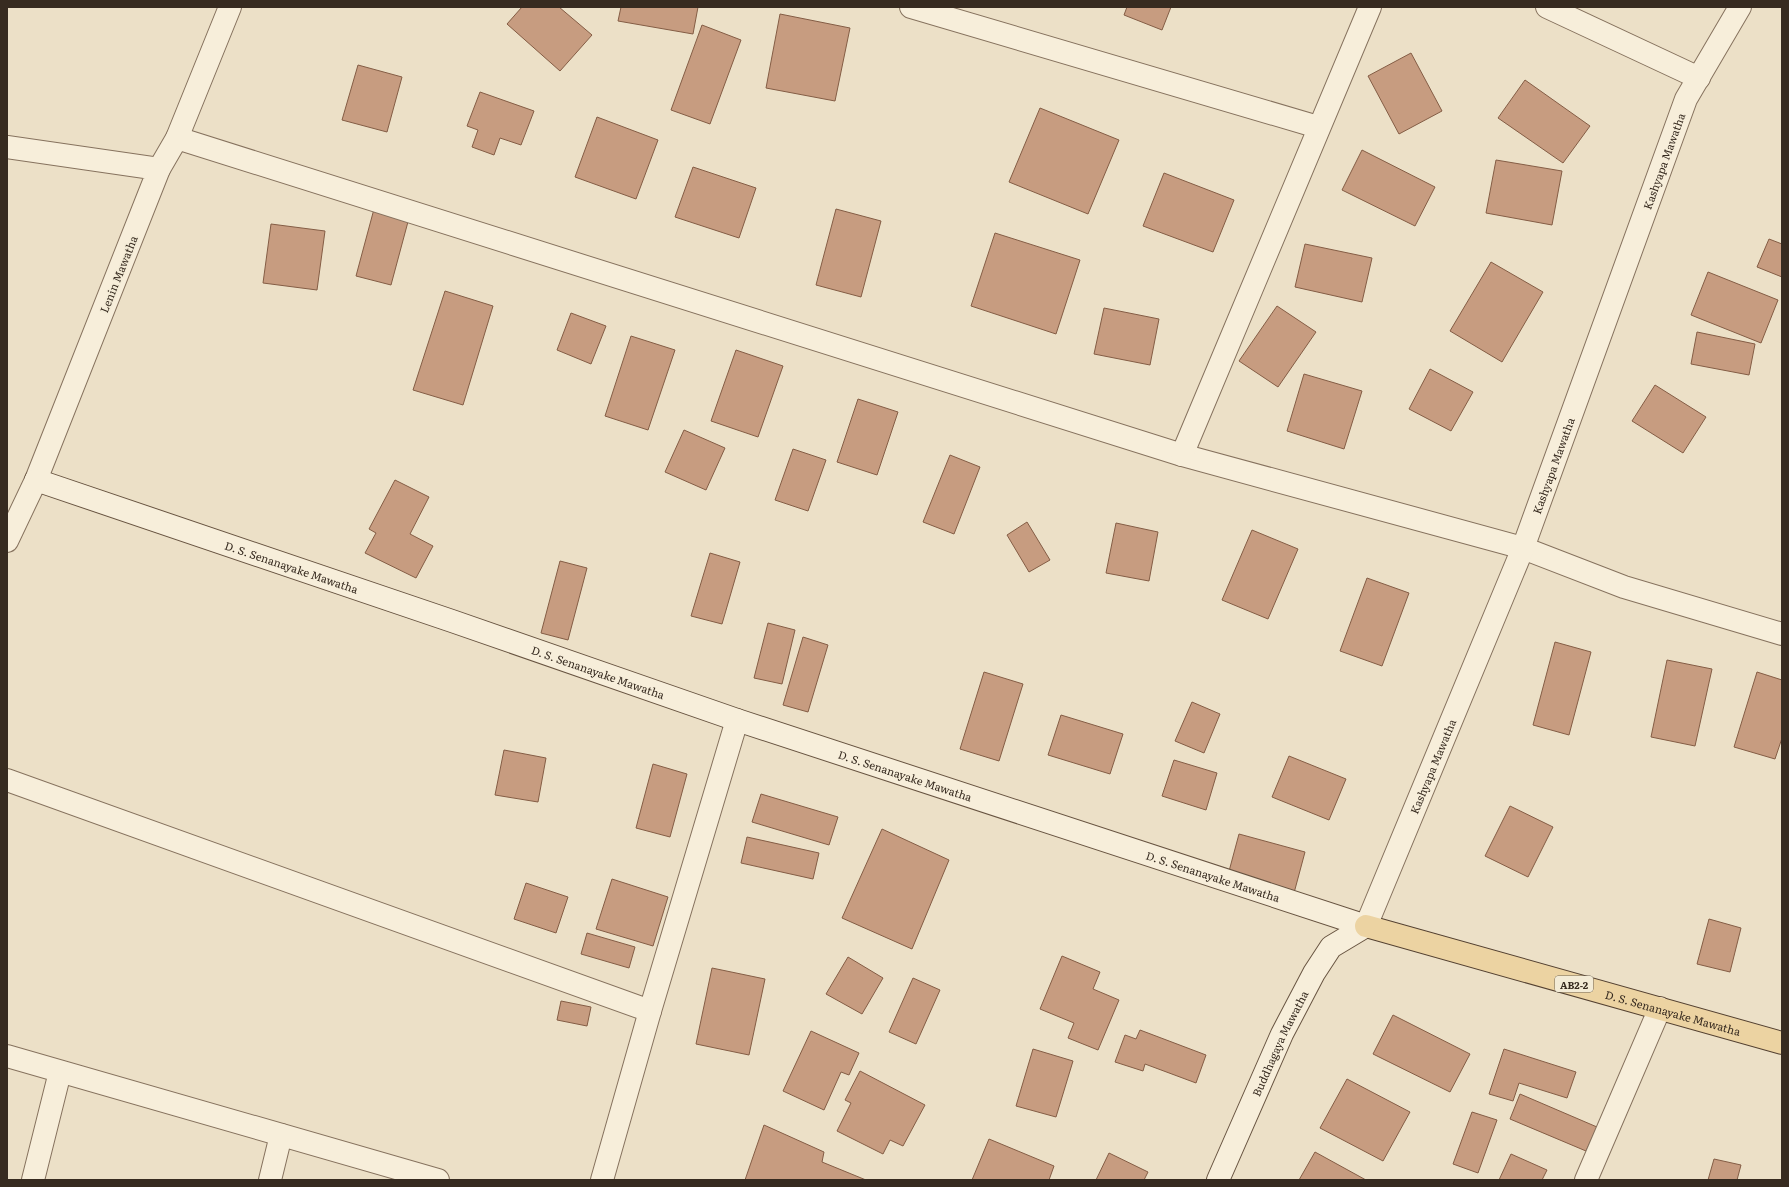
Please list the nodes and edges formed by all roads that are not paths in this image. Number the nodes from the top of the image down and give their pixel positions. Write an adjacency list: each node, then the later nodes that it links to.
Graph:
1 (230, 7): 8 (street, Lenin Mawatha)
2 (911, 7): 7 (street)
3 (1370, 7): 7 (street)
4 (1547, 7): 6 (street)
5 (1740, 7): 6 (street, Kashyapa Mawatha)
6 (1699, 78): 14 (street, Kashyapa Mawatha)
7 (1318, 127): 11 (street)
8 (177, 138): 10 (street, Lenin Mawatha); 11 (street)
9 (7, 147): 10 (street)
10 (159, 169): 12 (street, Lenin Mawatha)
11 (1182, 455): 14 (street)
12 (36, 480): 13 (street, Lenin Mawatha); 16 (street, D. S. Senanayake Mawatha)
13 (7, 541)
14 (1523, 548): 15 (street); 18 (street, Kashyapa Mawatha)
15 (1782, 634)
16 (737, 720): 18 (street, D. S. Senanayake Mawatha); 20 (street)
17 (7, 780): 20 (street)
18 (1366, 926): 19 (main road, D. S. Senanayake Mawatha / AB2-2); 29 (street, Buddhagaya Mawatha)
19 (1660, 1008): 21 (main road, D. S. Senanayake Mawatha / AB2-2); 30 (street)
20 (650, 1011): 28 (street)
21 (1782, 1043)
22 (7, 1056): 23 (street)
23 (60, 1072): 24 (street); 25 (street)
24 (281, 1135): 26 (street); 27 (street)
25 (33, 1180)
26 (270, 1180)
27 (438, 1180)
28 (602, 1180)
29 (1218, 1180)
30 (1586, 1180)

